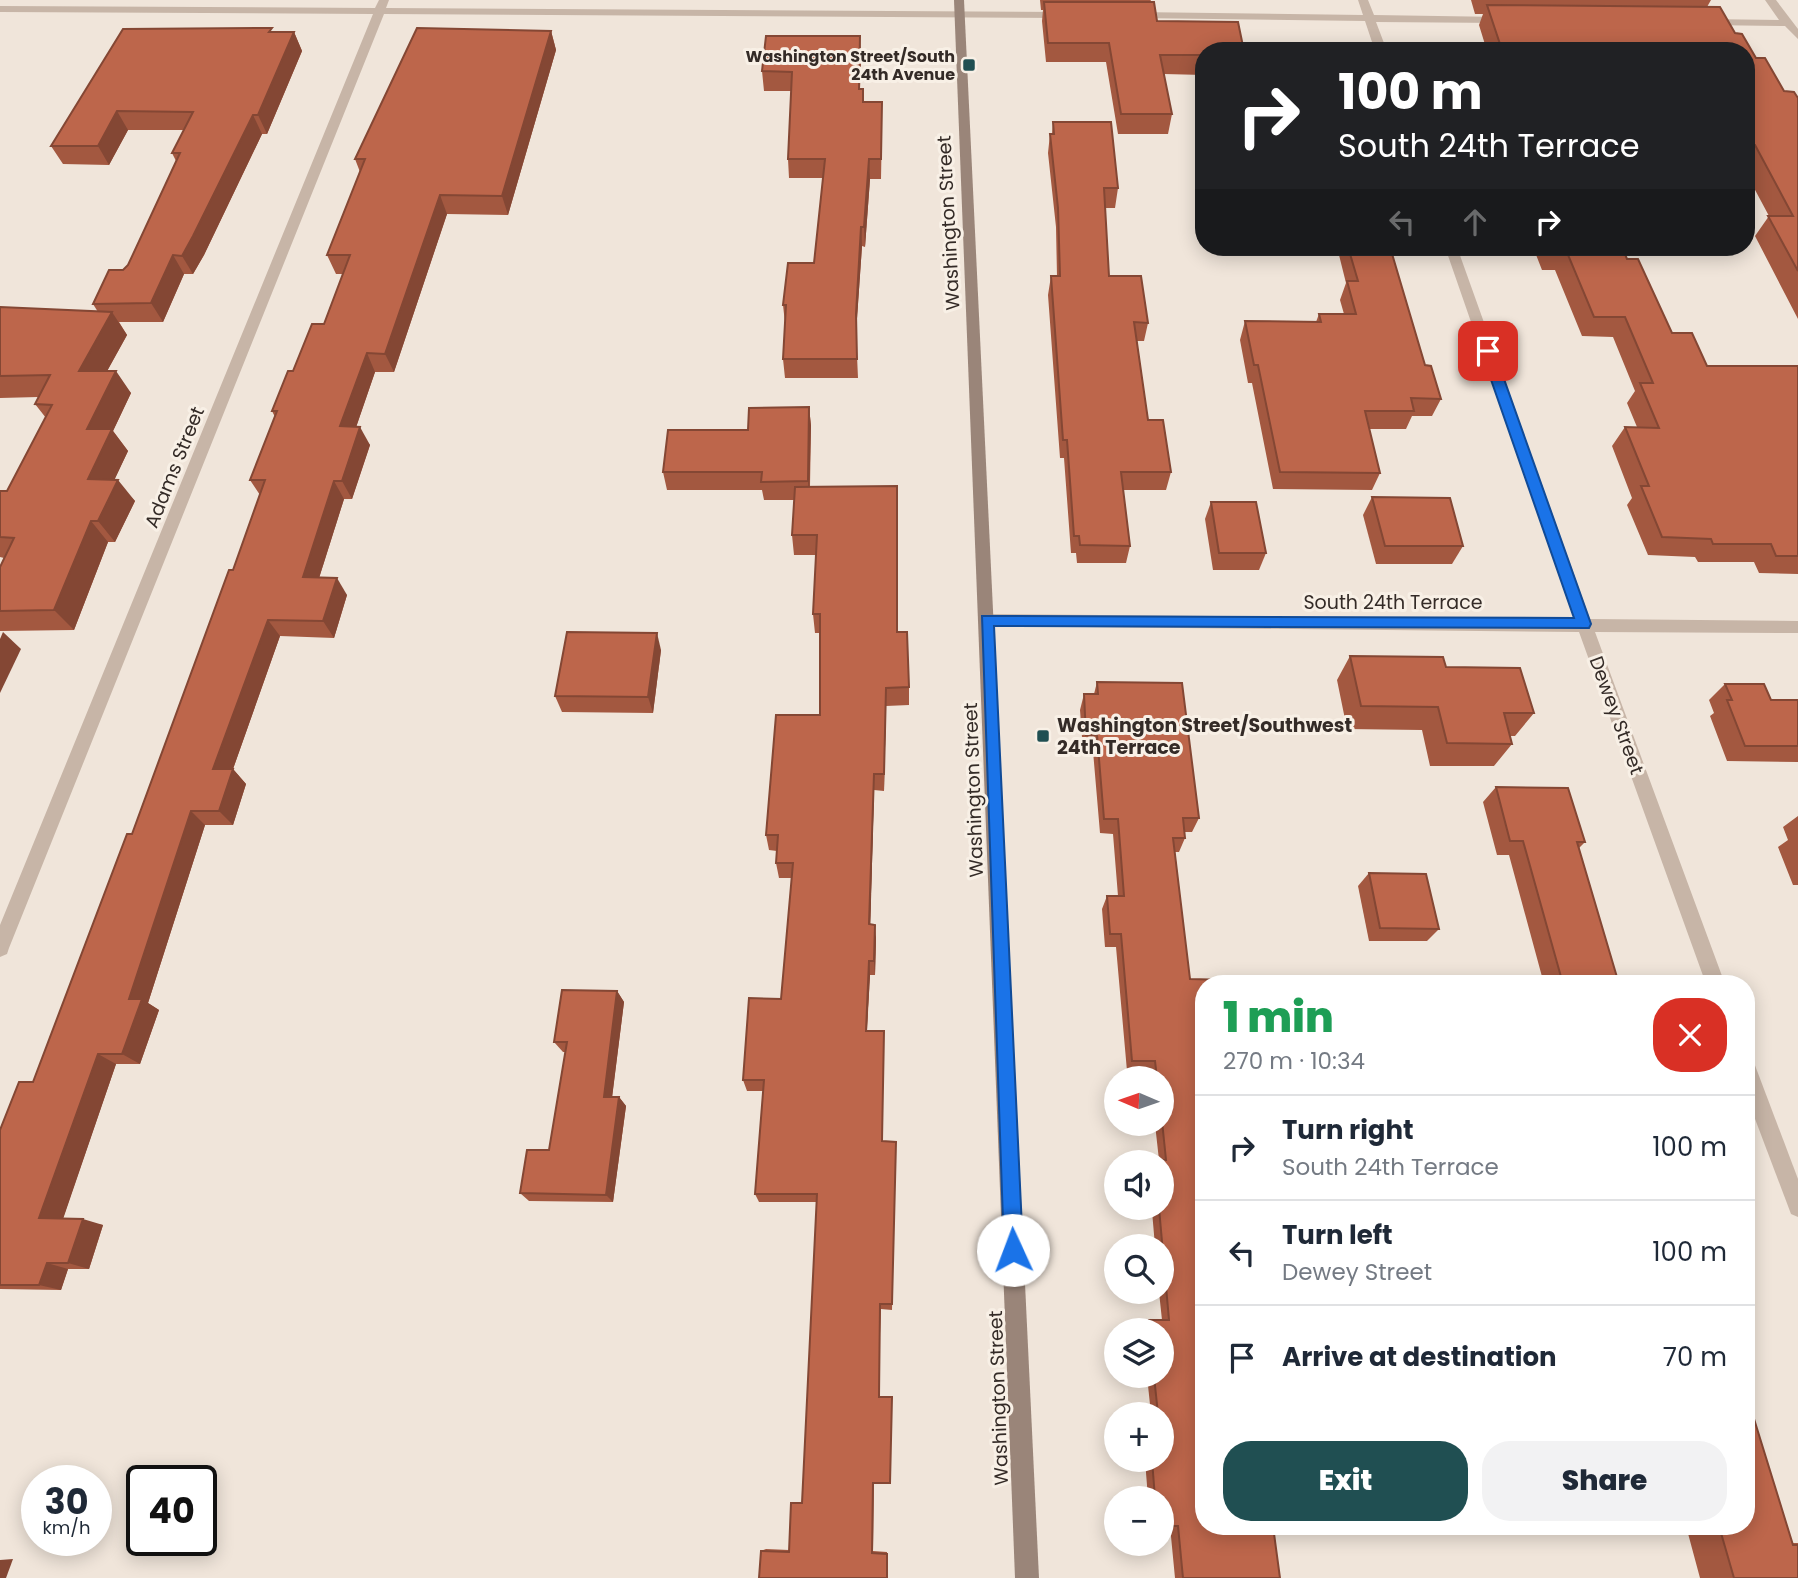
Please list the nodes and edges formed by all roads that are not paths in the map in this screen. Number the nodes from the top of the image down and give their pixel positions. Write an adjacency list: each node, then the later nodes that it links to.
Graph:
1 (1363, 0): 8 (street)
2 (1770, 0): 11 (street)
3 (382, 5): 4 (street); 5 (street); 18 (street, Adams Street)
4 (959, 7): 6 (street); 15 (street, Washington Street)
5 (0, 9)
6 (1083, 15)
7 (1124, 15): 8 (street)
8 (1370, 19): 9 (street); 13 (street)
9 (1510, 20)
10 (1691, 22): 11 (street)
11 (1789, 23): 12 (street)
12 (1798, 36)
13 (1378, 42)
14 (1454, 256): 16 (street, Dewey Street)
15 (987, 620): 16 (street, South 24th Terrace); 22 (street, Washington Street)
16 (1584, 624): 17 (street, South 24th Terrace); 19 (street, Dewey Street)
17 (1798, 627)
18 (0, 948)
19 (1713, 975)
20 (1755, 1091): 21 (street)
21 (1798, 1207)
22 (1027, 1578)

